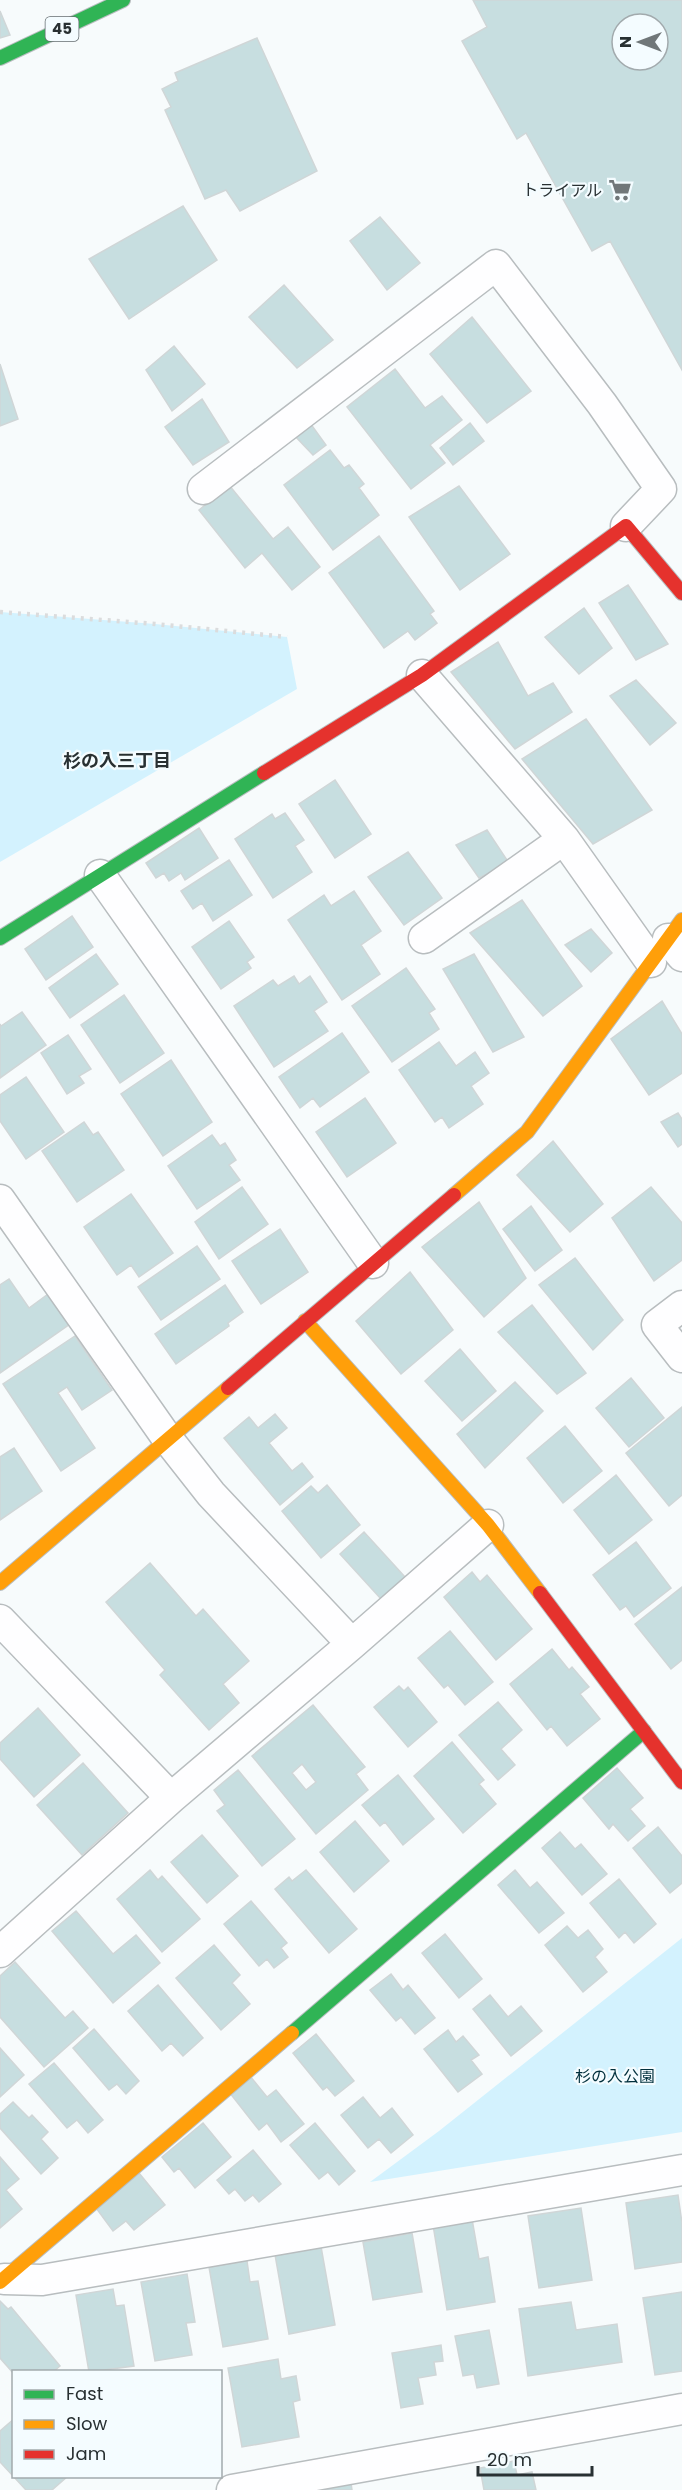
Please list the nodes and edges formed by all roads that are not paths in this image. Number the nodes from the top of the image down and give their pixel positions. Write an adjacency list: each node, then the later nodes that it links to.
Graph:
1 (123, 0): 2 (main road, 45)
2 (0, 58)
3 (203, 489): 4 (street)
4 (626, 526): 5 (main road); 6 (main road)
5 (682, 593)
6 (422, 675): 7 (street); 8 (main road)
7 (564, 840): 10 (street); 11 (street)
8 (100, 875): 9 (main road); 13 (street)
9 (0, 938)
10 (424, 938)
11 (671, 944): 13 (main road)
12 (0, 1200): 17 (street)
13 (373, 1263): 15 (main road)
14 (682, 1306): 16 (street)
15 (305, 1321): 17 (main road); 18 (main road)
16 (682, 1357)
17 (167, 1438): 19 (main road); 21 (street)
18 (488, 1525): 21 (street); 22 (main road)
19 (0, 1583)
20 (0, 1620): 24 (street)
21 (352, 1644): 24 (street)
22 (644, 1731): 23 (main road); 27 (main road)
23 (682, 1782)
24 (171, 1798): 25 (street)
25 (0, 1952)
26 (682, 2169): 27 (street)
27 (2, 2280)
28 (682, 2409): 29 (street)
29 (232, 2490)

